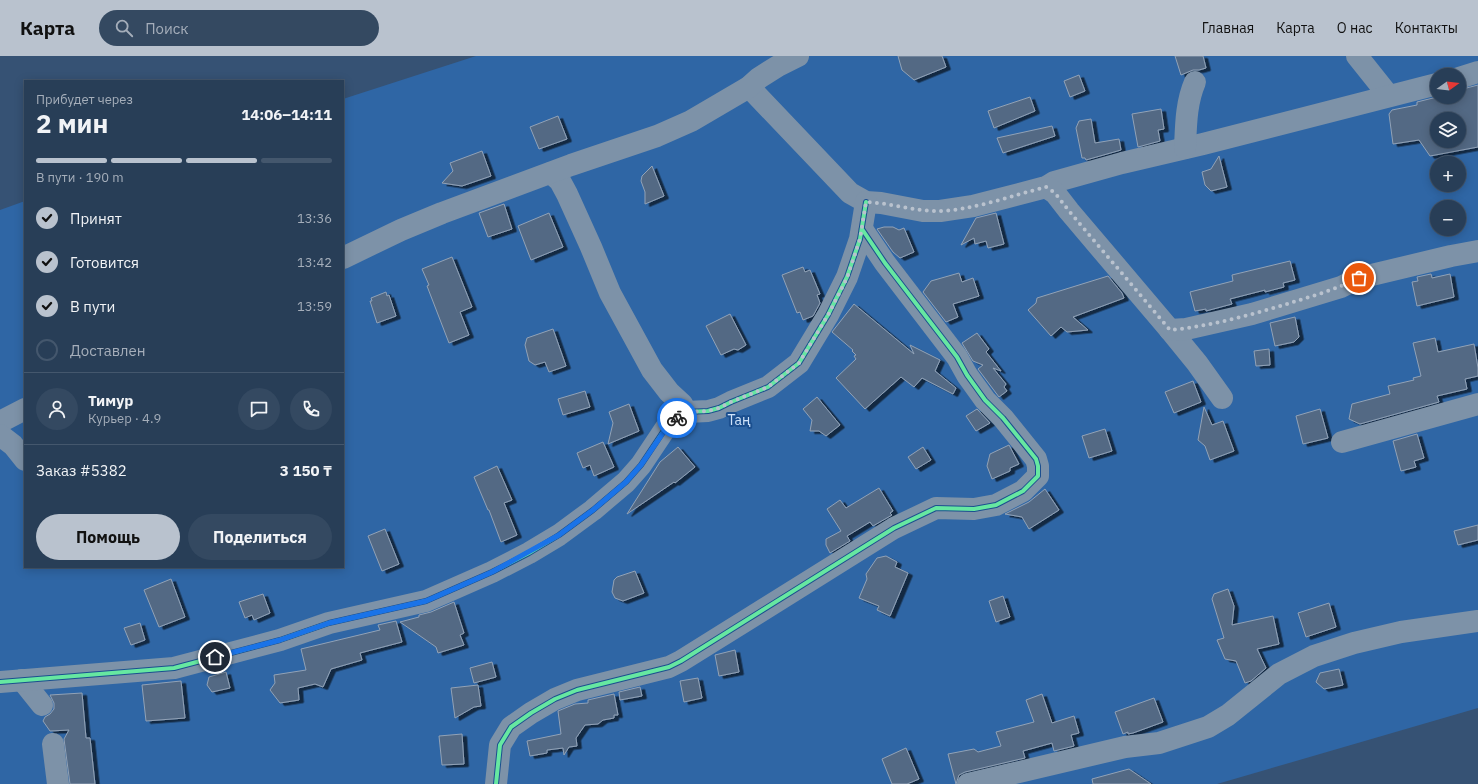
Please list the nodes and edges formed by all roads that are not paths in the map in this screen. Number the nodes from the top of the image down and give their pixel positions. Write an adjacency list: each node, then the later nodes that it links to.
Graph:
1 (798, 56): 7 (street)
2 (1357, 56): 8 (street)
3 (1478, 72): 4 (street)
4 (1466, 76)
5 (1195, 82): 9 (street)
6 (1430, 86): 8 (street)
7 (749, 87): 10 (street); 12 (street)
8 (1389, 96): 9 (street)
9 (1185, 148): 11 (street)
10 (551, 172): 15 (street); 20 (street)
11 (1046, 187): 12 (street); 16 (street)
12 (866, 202): 13 (street)
13 (862, 229): 20 (street); 31 (street)
14 (1478, 251): 16 (street)
15 (344, 258)
16 (1170, 330): 17 (street)
17 (1222, 398)
18 (1478, 404): 23 (street)
19 (24, 410): 21 (street)
20 (686, 412): 26 (street)
21 (0, 422)
22 (0, 435): 24 (street)
23 (1342, 442)
24 (24, 459)
25 (1478, 621): 32 (street)
26 (22, 680): 27 (street); 28 (street)
27 (0, 682)
28 (42, 705)
29 (53, 744): 30 (street)
30 (58, 784)
31 (496, 784)
32 (968, 784)

